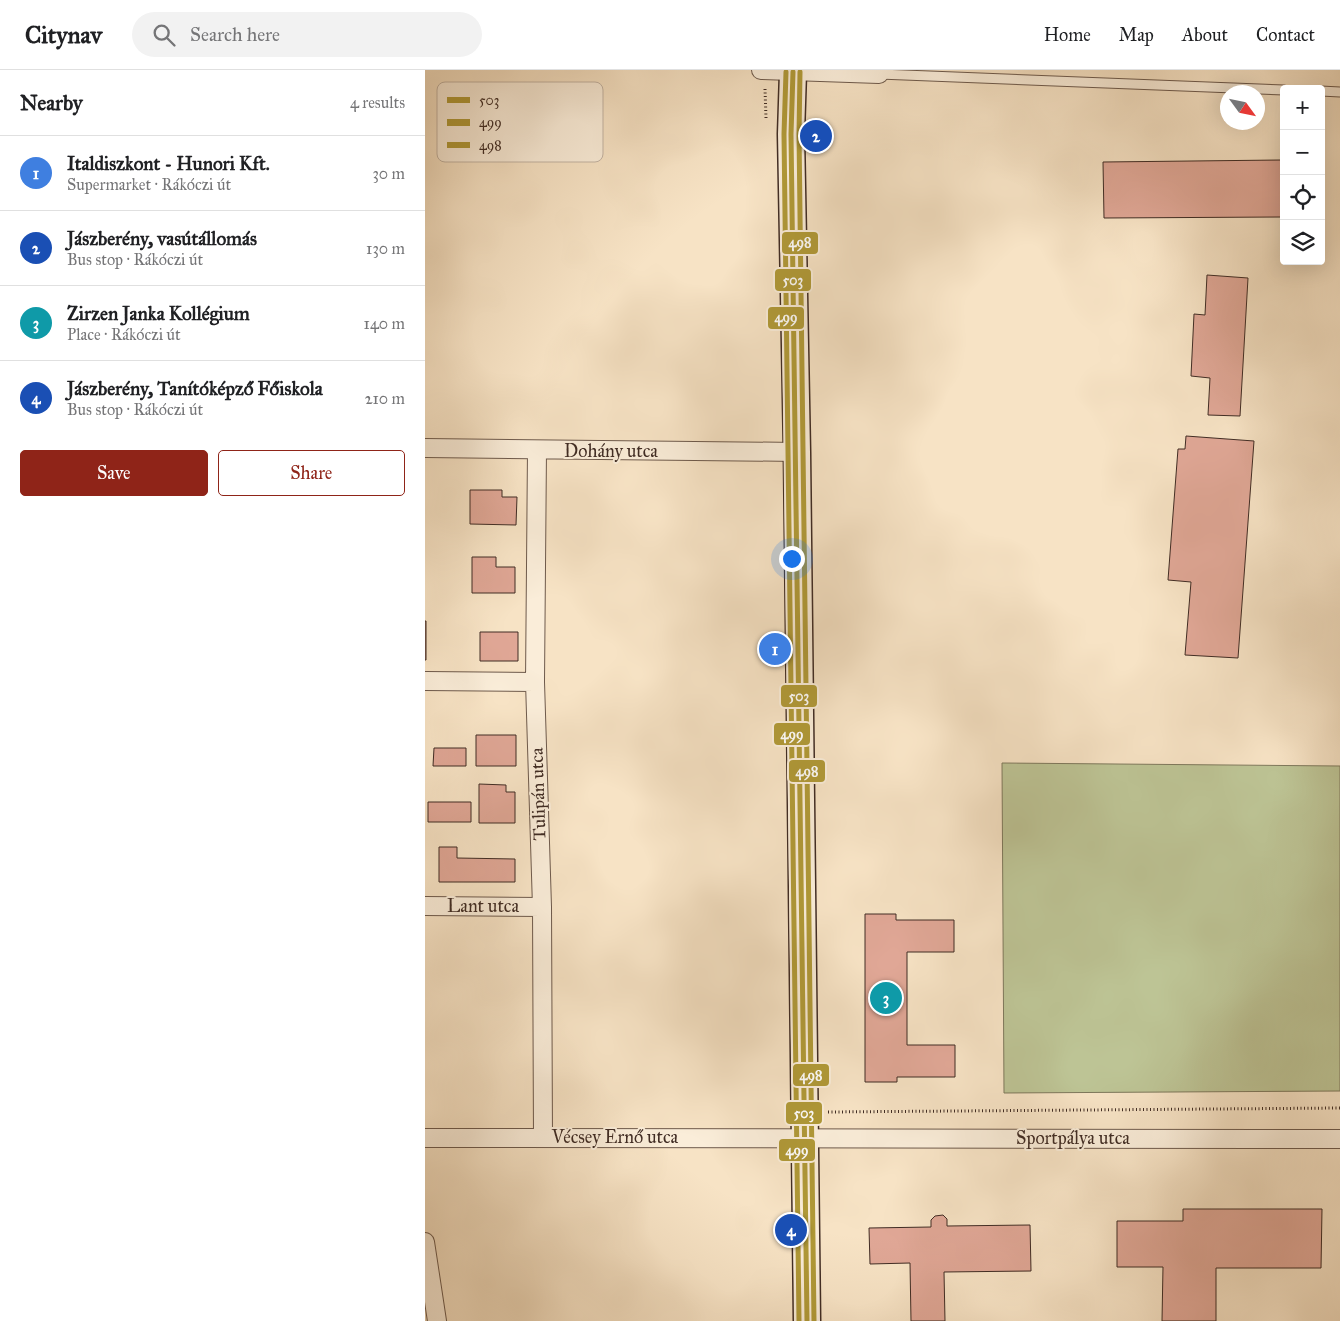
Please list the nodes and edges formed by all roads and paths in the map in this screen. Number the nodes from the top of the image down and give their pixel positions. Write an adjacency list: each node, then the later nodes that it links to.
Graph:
1 (777, 71): 2 (street); 8 (street)
2 (868, 73): 3 (lane)
3 (1280, 90)
4 (1325, 91): 5 (lane)
5 (1340, 92)
6 (425, 448): 7 (street, Dohány utca)
7 (537, 450): 8 (street, Dohány utca); 10 (street, Tulipán utca)
8 (797, 452): 15 (street)
9 (425, 681): 10 (street)
10 (535, 682): 12 (street, Tulipán utca)
11 (425, 906): 12 (street, Lant utca)
12 (542, 907): 17 (street, Tulipán utca)
13 (1340, 1108): 14 (path)
14 (838, 1113)
15 (806, 1137): 17 (street, Vécsey Ernő utca); 18 (street, Sportpálya utca); 21 (street)
16 (425, 1138): 17 (street, Vécsey Ernő utca)
17 (543, 1138)
18 (1340, 1139)
19 (425, 1242): 20 (street)
20 (437, 1321)
21 (807, 1321)

